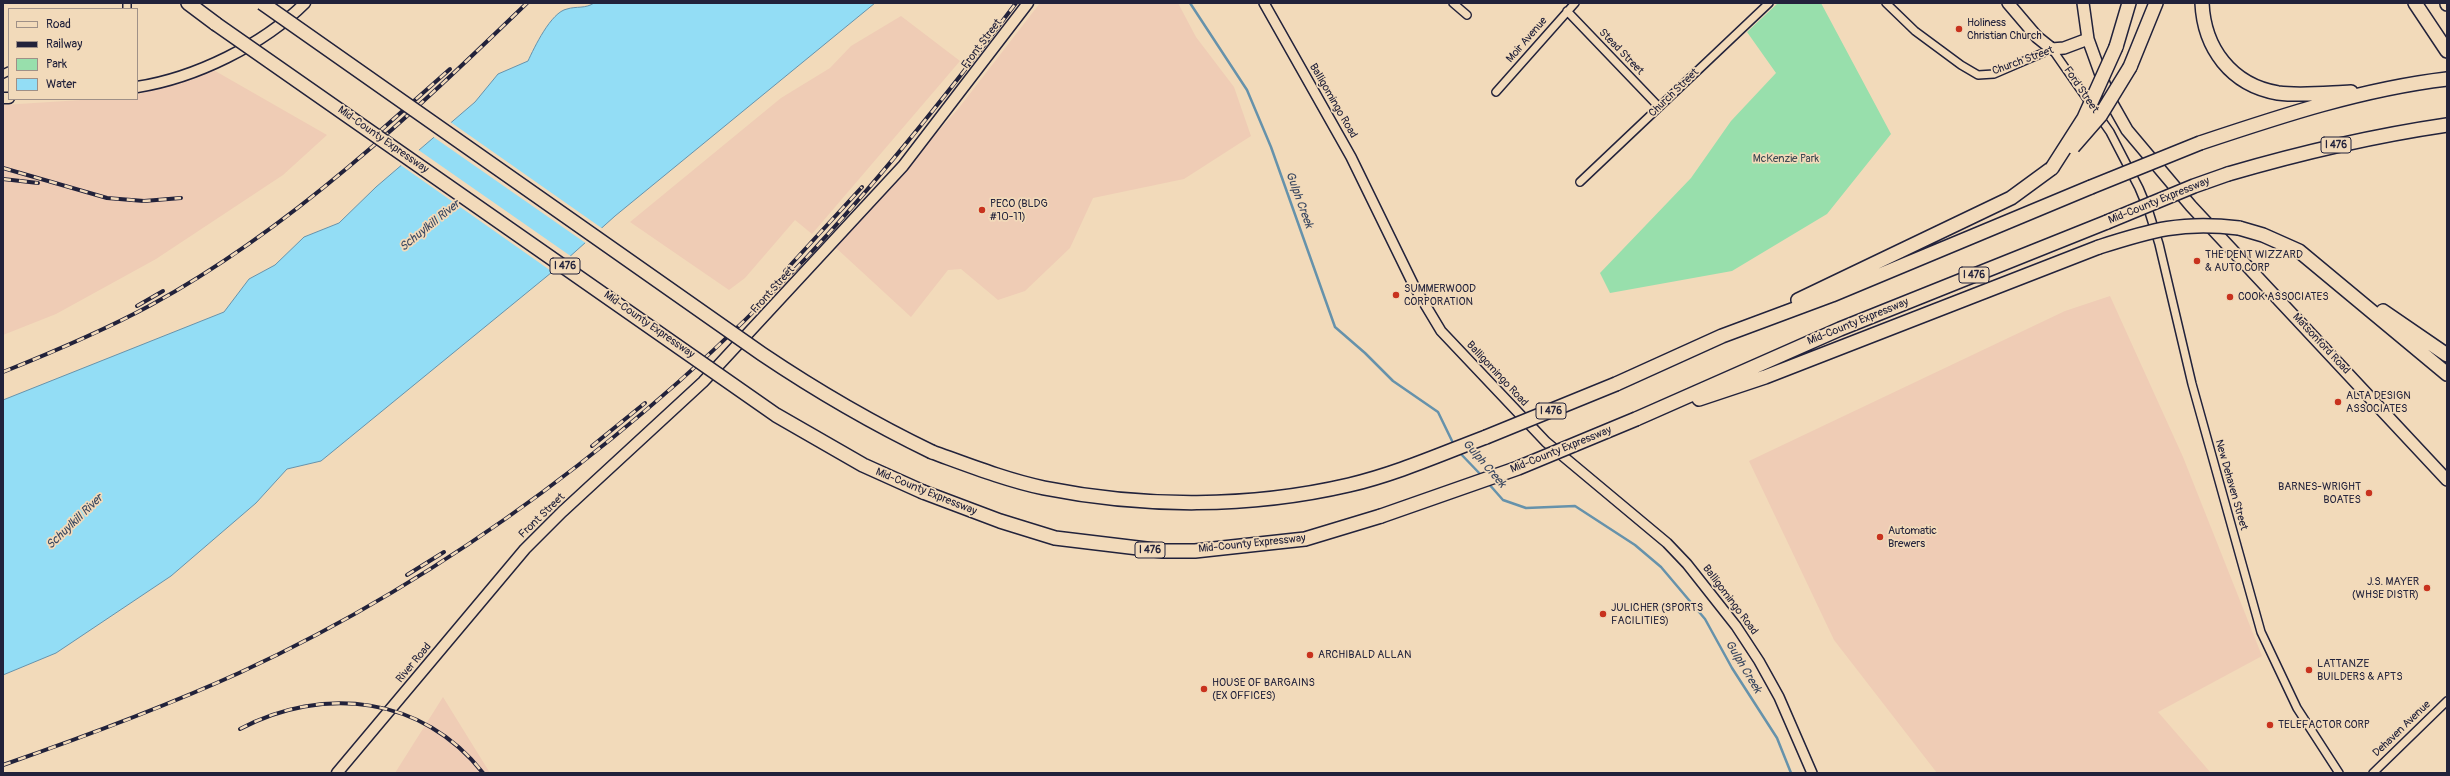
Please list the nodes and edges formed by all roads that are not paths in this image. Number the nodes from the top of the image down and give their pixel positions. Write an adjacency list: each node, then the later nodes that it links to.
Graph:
1 (188, 3): 34 (highway, Mid-County Expressway / I 476, bridge)
2 (262, 3): 31 (highway, I 476, bridge)
3 (304, 3): 22 (main road)
4 (1028, 3): 36 (main road, Front Street)
5 (1264, 3): 39 (street, Balligomingo Road)
6 (1453, 3): 17 (street)
7 (1575, 3): 16 (street, Moir Avenue)
8 (1886, 3): 19 (street, Church Street)
9 (2008, 3): 19 (main road, Ford Street)
10 (2083, 3): 18 (main road, Matsonford Road)
11 (2129, 3): 27 (highway, bridge)
12 (2156, 3): 27 (highway, bridge)
13 (2202, 3): 24 (highway)
14 (2415, 3): 20 (highway)
15 (1765, 4): 25 (street, Church Street)
16 (1567, 11): 23 (street, Moir Avenue); 25 (street, Stead Street)
17 (1467, 15)
18 (2088, 39): 19 (main road, Church Street); 35 (main road, Matsonford Road)
19 (2052, 49): 29 (street, Ford Street)
20 (2447, 51)
21 (2447, 79): 24 (highway, I 476)
22 (138, 87)
23 (1496, 92)
24 (2369, 92): 31 (highway, I 476, bridge)
25 (1659, 108): 28 (street, Church Street)
26 (2447, 125): 34 (highway, Mid-County Expressway / I 476, bridge)
27 (2052, 168): 31 (highway)
28 (1580, 182)
29 (2139, 188): 40 (street, New Dehaven Street)
30 (2311, 261): 32 (highway); 33 (highway); 34 (highway, bridge)
31 (1722, 336)
32 (2447, 355)
33 (2447, 374)
34 (1636, 419)
35 (2447, 480)
36 (508, 568): 38 (main road, River Road)
37 (2447, 702): 41 (street, Dehaven Avenue)
38 (337, 773)
39 (1812, 773)
40 (2339, 773)
41 (2373, 773)

